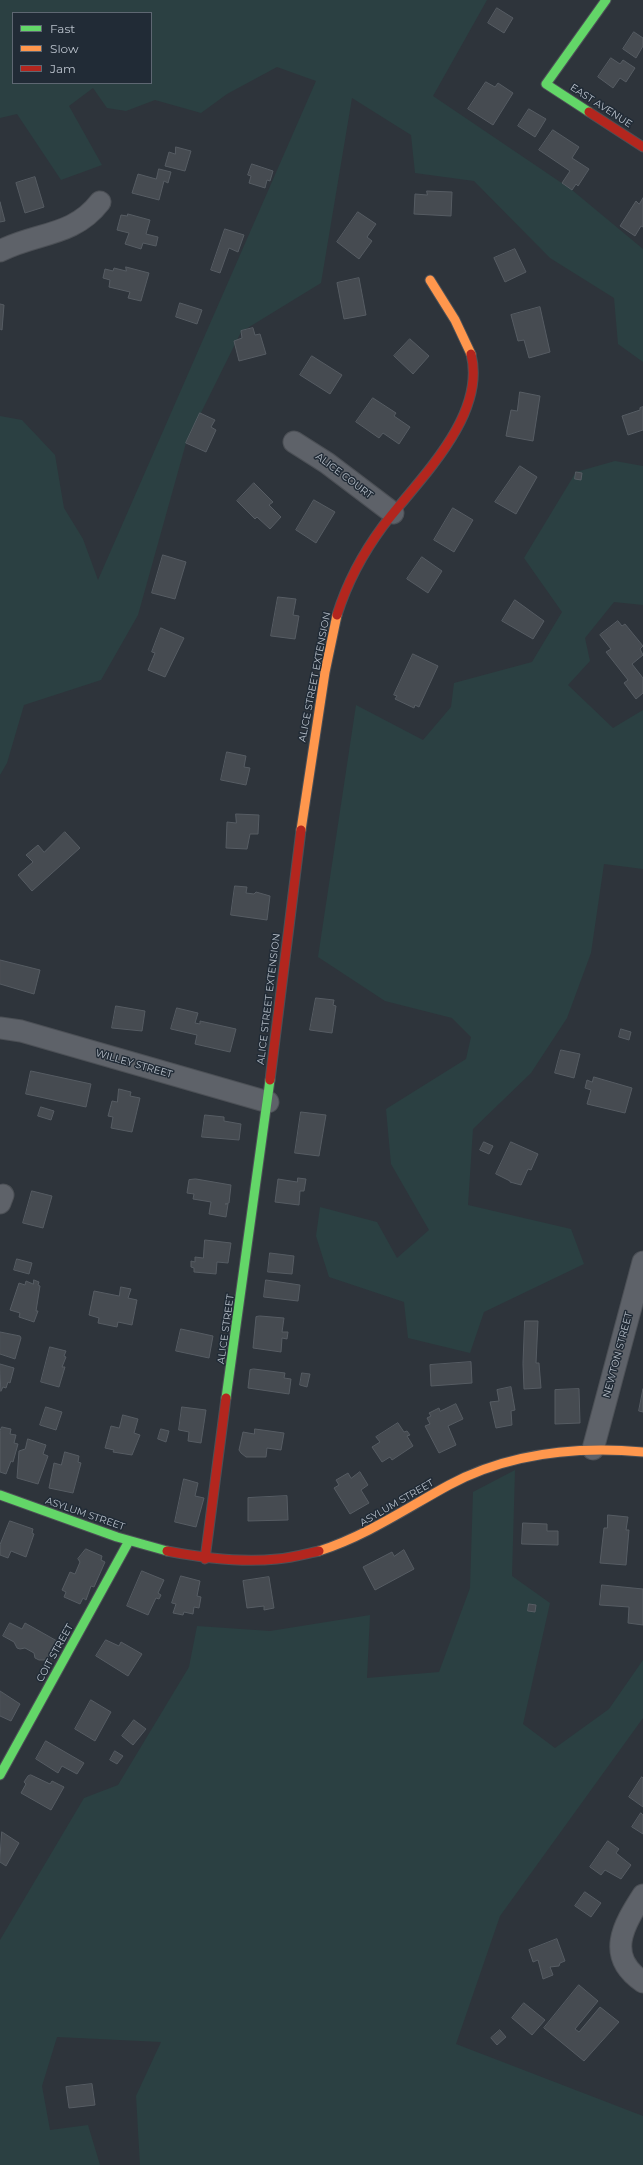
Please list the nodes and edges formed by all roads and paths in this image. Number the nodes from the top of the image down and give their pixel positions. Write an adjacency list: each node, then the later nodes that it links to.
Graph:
1 (606, 0): 2 (street, EAST AVENUE)
2 (643, 147)
3 (100, 202): 4 (street)
4 (0, 251)
5 (430, 280): 7 (street, ALICE STREET EXTENSION)
6 (294, 442): 7 (street, ALICE COURT)
7 (393, 513): 9 (street, ALICE STREET EXTENSION)
8 (0, 1028): 9 (street, WILLEY STREET)
9 (268, 1102): 15 (street, ALICE STREET)
10 (643, 1262): 11 (street, NEWTON STREET)
11 (593, 1449): 12 (street, ASYLUM STREET); 15 (street, ASYLUM STREET)
12 (643, 1452)
13 (0, 1495): 14 (street, ASYLUM STREET)
14 (129, 1541): 15 (street, ASYLUM STREET); 16 (street, COIT STREET)
15 (205, 1559)
16 (0, 1775)
17 (643, 1895): 18 (street)
18 (643, 1982)

